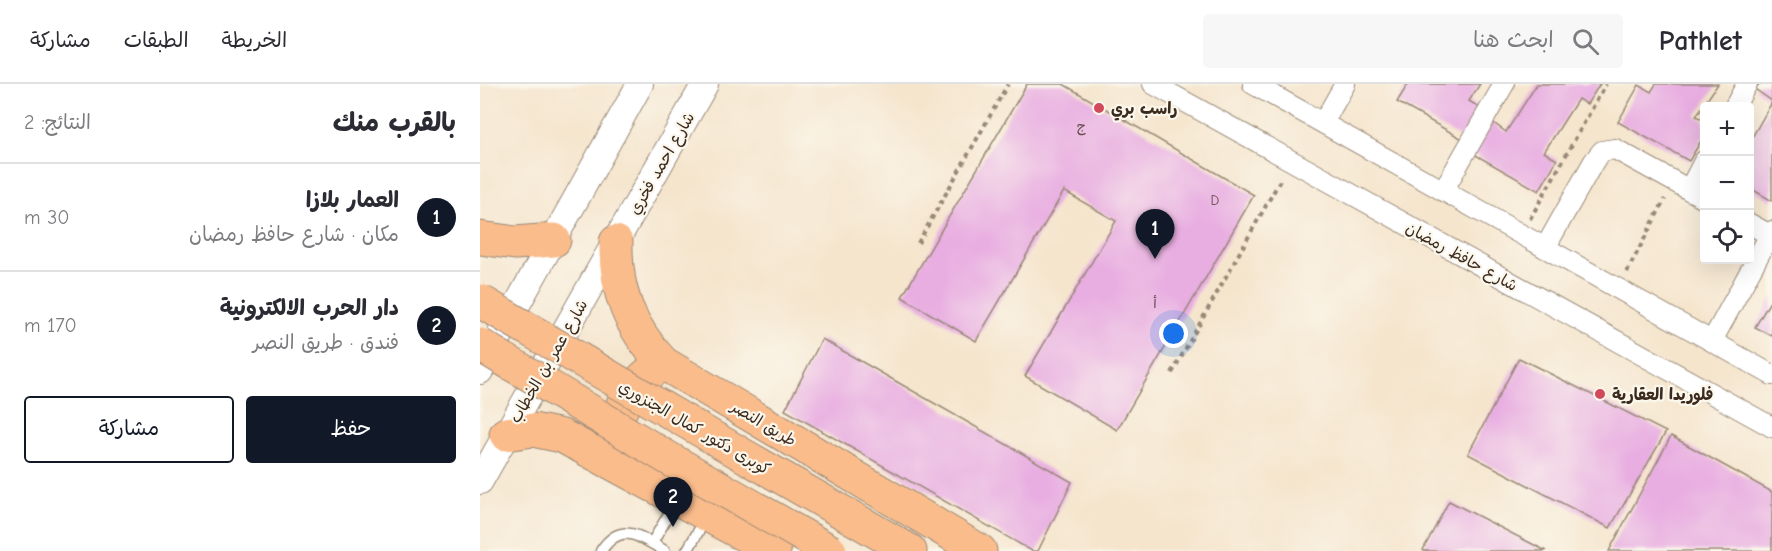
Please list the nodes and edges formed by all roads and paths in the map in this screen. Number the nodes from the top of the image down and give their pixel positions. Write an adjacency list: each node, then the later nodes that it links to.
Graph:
1 (640, 84): 20 (street)
2 (705, 84): 21 (street, شارع احمد فخري)
3 (1008, 84): 22 (path)
4 (1153, 84): 12 (street, شارع حافظ رمضان)
5 (1253, 84): 11 (street)
6 (1345, 84): 11 (street)
7 (1504, 84): 15 (street)
8 (1606, 84): 18 (path)
9 (1747, 84): 10 (street)
10 (1737, 102)
11 (1323, 123): 15 (street)
12 (1291, 160): 30 (path); 32 (street, شارع حافظ رمضان)
13 (1700, 169): 14 (street)
14 (1689, 190): 23 (street); 24 (path)
15 (1443, 191): 18 (street)
16 (1754, 226): 17 (street)
17 (1771, 233): 26 (street)
18 (1521, 234): 23 (street)
19 (480, 238): 20 (highway)
20 (554, 240): 29 (street)
21 (616, 242): 28 (highway, طريق النصر); 33 (street, شارع عمر بن الخطاب)
22 (918, 243)
23 (1545, 248): 24 (street)
24 (1618, 289): 26 (street)
25 (480, 301): 44 (highway, كوبرى دكتور كمال الجنزوري, bridge)
26 (1712, 341): 31 (street)
27 (480, 345): 43 (highway, bridge)
28 (663, 363): 34 (highway); 45 (highway, طريق النصر)
29 (480, 371)
30 (1172, 373)
31 (1772, 375)
32 (1772, 427)
33 (506, 434): 34 (highway); 35 (street, شارع عمر بن الخطاب)
34 (618, 466): 36 (highway)
35 (480, 481)
36 (677, 499): 37 (highway); 38 (lane)
37 (708, 515): 41 (lane); 42 (highway)
38 (652, 543): 39 (lane); 40 (lane)
39 (601, 551)
40 (665, 551)
41 (687, 551)
42 (774, 551)
43 (830, 551)
44 (910, 551)
45 (980, 551)

